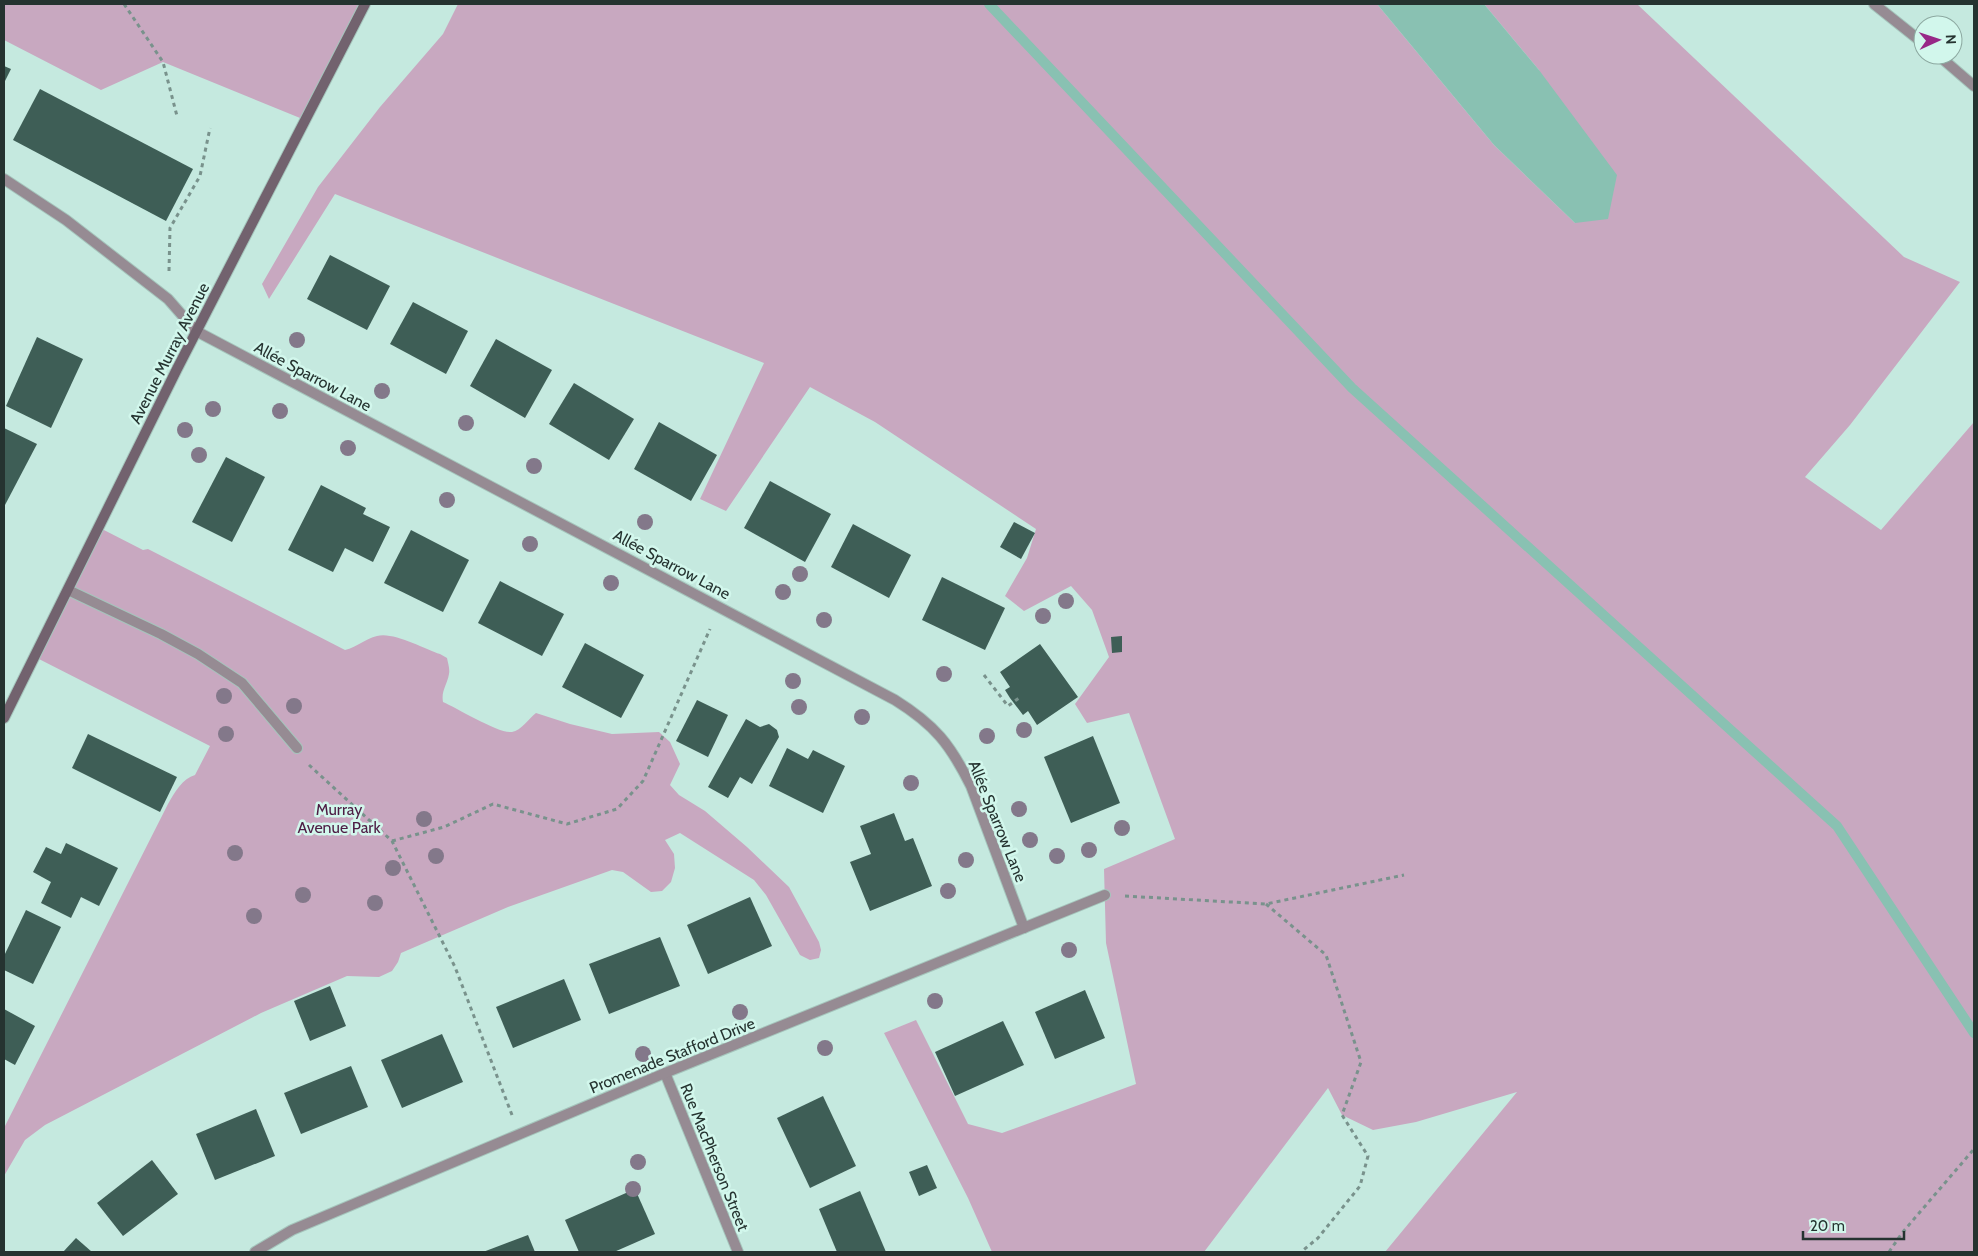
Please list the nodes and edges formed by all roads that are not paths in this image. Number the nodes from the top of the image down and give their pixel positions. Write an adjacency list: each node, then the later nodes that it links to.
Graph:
1 (365, 4): 7 (street, Avenue Murray Avenue)
2 (1874, 4): 3 (street)
3 (1913, 35)
4 (1950, 65): 5 (street)
5 (1974, 86)
6 (4, 179): 7 (street)
7 (196, 331): 8 (street, Avenue Murray Avenue); 12 (street, Allée Sparrow Lane)
8 (68, 590): 9 (street, Avenue Murray Avenue); 10 (street)
9 (4, 718)
10 (297, 748)
11 (1105, 895): 12 (street, Promenade Stafford Drive)
12 (1024, 928): 13 (street, Promenade Stafford Drive)
13 (665, 1073): 14 (street, Promenade Stafford Drive); 15 (street, Rue MacPherson Street)
14 (255, 1252)
15 (738, 1252)

